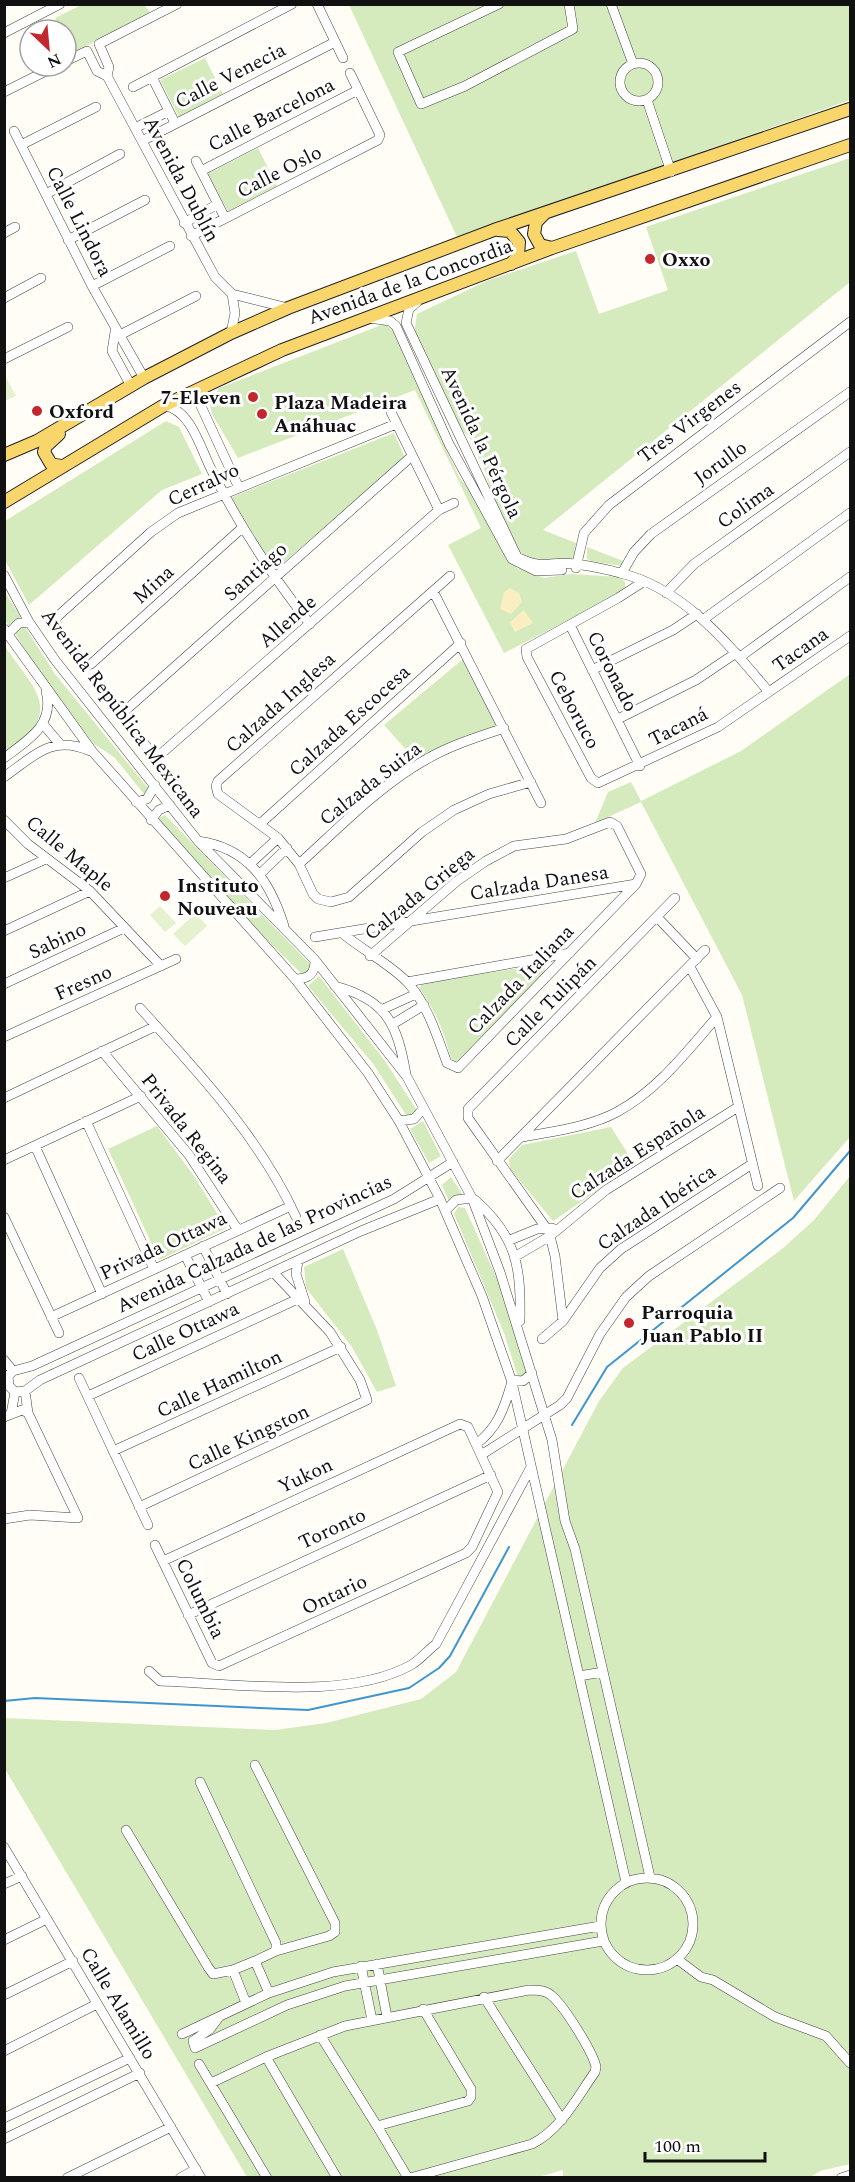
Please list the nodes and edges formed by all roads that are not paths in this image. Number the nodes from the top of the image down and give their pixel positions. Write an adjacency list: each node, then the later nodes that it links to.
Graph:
1 (60, 4): 8 (street)
2 (177, 4): 14 (street, Avenida Dublín)
3 (292, 4): 15 (street)
4 (317, 4): 9 (street)
5 (499, 4): 6 (street)
6 (569, 4)
7 (611, 4): 12 (street)
8 (4, 33)
9 (335, 42): 11 (street); 24 (street, Calle Venecia)
10 (78, 55): 14 (street, Avenida Dublín)
11 (343, 58)
12 (633, 64): 20 (street); 20 (street)
13 (350, 73): 18 (street)
14 (107, 76): 25 (street, Avenida Dublín)
15 (152, 77): 17 (street); 23 (street)
16 (32, 78): 19 (street)
17 (133, 87)
18 (358, 90): 32 (street, Calle Barcelona); 38 (street, Calle Oslo)
19 (5, 92)
20 (647, 99): 33 (street)
21 (96, 106): 28 (street)
22 (850, 109): 33 (main road, Avenida de la Concordia)
23 (169, 111): 24 (street); 25 (street, Calle Venecia)
24 (175, 123): 27 (street, Calle Venecia)
25 (135, 128): 27 (street, Avenida Dublín)
26 (14, 131): 28 (street, Calle Lindora)
27 (142, 141): 39 (street, Avenida Dublín)
28 (21, 145): 34 (street, Calle Lindora)
29 (850, 145): 46 (main road, Avenida de la Concordia)
30 (120, 154): 34 (street)
31 (196, 161): 32 (street)
32 (201, 171): 36 (street)
33 (671, 172): 37 (main road, Avenida de la Concordia)
34 (46, 194): 44 (street, Calle Lindora)
35 (145, 200): 44 (street)
36 (216, 205): 38 (street); 39 (street, Calle Oslo)
37 (545, 213): 41 (main road, Avenida de la Concordia); 46 (main road)
38 (225, 218): 43 (street, Calle Oslo)
39 (184, 223): 43 (street, Avenida Dublín)
40 (15, 227): 42 (street)
41 (494, 230): 47 (main road); 54 (main road, Avenida de la Concordia)
42 (4, 233)
43 (191, 236): 50 (street, Avenida Dublín)
44 (68, 240): 49 (street, Calle Lindora)
45 (171, 246): 49 (street)
46 (552, 248): 47 (main road, Avenida de la Concordia)
47 (508, 266): 51 (main road, Avenida de la Concordia)
48 (40, 278): 53 (street)
49 (92, 286): 58 (street, Calle Lindora)
50 (232, 294): 54 (street); 59 (street)
51 (429, 294): 55 (main road, Avenida de la Concordia); 71 (street, Avenida la Pérgola)
52 (196, 296): 58 (street)
53 (4, 298)
54 (288, 308): 59 (main road, Avenida de la Concordia)
55 (367, 318): 62 (main road, Avenida de la Concordia); 72 (street, Avenida la Pérgola)
56 (850, 322): 87 (street, Tres Virgenes)
57 (69, 327): 60 (street)
58 (117, 333): 61 (street, Calle Lindora); 63 (street, Calle Lindora)
59 (231, 333): 61 (main road, Avenida de la Concordia)
60 (4, 359)
61 (144, 378): 63 (main road, Avenida de la Concordia)
62 (210, 382): 65 (main road, Avenida de la Concordia); 68 (street)
63 (131, 386): 67 (main road, Avenida de la Concordia)
64 (850, 392): 88 (street, Jorullo)
65 (163, 406): 69 (street); 78 (main road, Avenida de la Concordia)
66 (391, 412): 70 (street)
67 (80, 416): 75 (main road, Avenida de la Concordia); 78 (main road)
68 (204, 416): 69 (street); 73 (street)
69 (189, 424): 77 (street)
70 (396, 424): 76 (street); 79 (street, Cerralvo)
71 (456, 428): 72 (street); 80 (street, Avenida la Pérgola)
72 (446, 432): 80 (street, Avenida la Pérgola)
73 (220, 450): 77 (street); 79 (street)
74 (850, 452): 95 (street, Colima)
75 (4, 456)
76 (412, 456): 84 (street); 92 (street, Santiago)
77 (205, 457): 81 (street)
78 (61, 466): 82 (main road, Avenida de la Concordia)
79 (238, 486): 81 (street, Cerralvo)
80 (479, 490): 87 (street, Avenida la Pérgola)
81 (223, 492): 86 (street); 104 (street, Cerralvo)
82 (4, 502)
83 (454, 503): 84 (street, Allende)
84 (439, 510): 98 (street, Allende)
85 (850, 513): 96 (street)
86 (242, 528): 92 (street); 104 (street, Mina)
87 (579, 566): 88 (street)
88 (622, 573): 93 (street)
89 (4, 575): 97 (street, Avenida República Mexicana)
90 (450, 576): 94 (street, Calzada Inglesa)
91 (850, 577): 103 (street)
92 (274, 578): 98 (street); 115 (street, Santiago)
93 (643, 582): 95 (street); 99 (street)
94 (433, 591): 102 (street); 126 (street, Calzada Inglesa)
95 (666, 593): 96 (street)
96 (700, 617): 103 (street); 105 (street)
97 (29, 621): 100 (street); 121 (street, Avenida República Mexicana)
98 (310, 624): 115 (street, Allende)
99 (570, 625): 105 (street, Coronado); 120 (street, Ceboruco)
100 (6, 632): 106 (street, Avenida República Mexicana)
101 (850, 636): 107 (street, Tacana)
102 (461, 643): 110 (street); 126 (street, Calzada Escocesa)
103 (738, 655): 107 (street); 108 (street)
104 (86, 665)
105 (592, 670): 108 (street, Coronado)
106 (45, 686): 109 (street); 114 (street, Avenida República Mexicana)
107 (770, 692): 117 (street, Tacaná)
108 (618, 719): 117 (street, Coronado)
109 (44, 724): 111 (street); 112 (street)
110 (504, 728): 119 (street); 133 (street, Calzada Suiza)
111 (28, 740): 113 (street); 116 (street)
112 (59, 743): 113 (street); 114 (street)
113 (39, 752): 118 (street)
114 (92, 752): 122 (street, Avenida República Mexicana)
115 (156, 755)
116 (4, 758)
117 (640, 766): 120 (street, Tacaná)
118 (4, 777)
119 (531, 782): 123 (street); 133 (street, Calzada Inglesa)
120 (598, 783)
121 (155, 785): 122 (street); 124 (street, Avenida República Mexicana)
122 (136, 802): 125 (street, Avenida República Mexicana)
123 (541, 803)
124 (170, 805): 125 (street); 129 (street, Avenida República Mexicana)
125 (151, 820): 154 (street, Avenida República Mexicana)
126 (261, 823): 128 (street, Calzada Inglesa)
127 (6, 824): 131 (street, Calle Maple)
128 (278, 838): 130 (street, Calzada Inglesa); 132 (street)
129 (198, 841): 132 (street, Avenida República Mexicana); 142 (street, Avenida República Mexicana)
130 (287, 848): 133 (street, Calzada Inglesa); 134 (street)
131 (46, 859): 135 (street); 137 (street, Calle Maple)
132 (251, 863): 134 (street, Avenida República Mexicana)
133 (299, 864)
134 (260, 874): 142 (street, Avenida República Mexicana)
135 (4, 878)
136 (636, 884): 140 (street, Calzada Danesa); 140 (street, Calzada Griega); 147 (street, Calzada Italiana)
137 (90, 891): 141 (street, Calle Maple); 143 (street)
138 (675, 898): 139 (street, Calle Tulipán)
139 (657, 917): 150 (street); 177 (street, Calle Tulipán)
140 (411, 921): 144 (street, Calzada Danesa); 148 (street, Calzada Griega)
141 (124, 928): 152 (street, Calle Maple); 156 (street, Sabino)
142 (285, 929): 151 (street, Avenida República Mexicana)
143 (4, 931)
144 (342, 933): 145 (street, Calzada Danesa); 148 (street)
145 (315, 937)
146 (705, 950): 150 (street)
147 (570, 953): 155 (street); 159 (street, Calzada Italiana)
148 (370, 956): 155 (street, Calzada Griega)
149 (176, 959): 152 (street, Fresno)
150 (698, 959): 153 (street)
151 (315, 960): 154 (street); 157 (street, Avenida República Mexicana)
152 (161, 966): 165 (street, Fresno)
153 (690, 967): 162 (street); 174 (street)
154 (295, 979): 173 (street, Avenida República Mexicana)
155 (407, 982): 158 (street, Calzada Griega)
156 (4, 984)
157 (335, 986): 161 (street, Avenida República Mexicana); 167 (street, Avenida República Mexicana)
158 (416, 994): 159 (street, Calzada Griega); 161 (street)
159 (424, 1005): 163 (street)
160 (140, 1008): 164 (street)
161 (383, 1009): 163 (street, Avenida República Mexicana)
162 (717, 1017): 170 (street); 174 (street)
163 (393, 1024): 167 (street, Avenida República Mexicana)
164 (156, 1026): 166 (street); 185 (street)
165 (4, 1037)
166 (102, 1051): 168 (street, Privada Regina); 169 (street)
167 (407, 1077): 171 (street, Avenida República Mexicana)
168 (141, 1096): 172 (street); 189 (street, Privada Regina)
169 (4, 1098)
170 (738, 1107): 179 (street); 190 (street, Calzada Española)
171 (423, 1109): 173 (street); 178 (street, Avenida República Mexicana)
172 (86, 1121): 175 (street); 196 (street)
173 (399, 1122): 180 (street, Avenida República Mexicana)
174 (523, 1137): 177 (street)
175 (35, 1146): 176 (street); 200 (street)
176 (4, 1160)
177 (497, 1161): 190 (street)
178 (453, 1162): 180 (street, Avenida Calzada de las Provincias); 183 (street, Avenida República Mexicana)
179 (752, 1164): 181 (street); 205 (street, Calzada Ibérica)
180 (428, 1178): 184 (street, Avenida República Mexicana); 198 (street, Avenida Calzada de las Provincias)
181 (758, 1186)
182 (780, 1188): 219 (street)
183 (472, 1198): 186 (street); 191 (street, Avenida República Mexicana); 206 (street, Avenida República Mexicana)
184 (440, 1199): 186 (street, Avenida República Mexicana); 195 (street, Avenida Calzada de las Provincias)
185 (291, 1206): 188 (street); 189 (street, Privada Ottawa)
186 (445, 1211): 214 (street, Avenida República Mexicana)
187 (4, 1217): 204 (street)
188 (296, 1218)
189 (238, 1230): 192 (street, Privada Ottawa)
190 (551, 1231): 191 (street); 194 (street); 205 (street)
191 (510, 1240): 194 (street, Avenida República Mexicana)
192 (203, 1246): 193 (street, Privada Ottawa); 198 (street)
193 (185, 1255): 196 (street, Privada Ottawa); 199 (street)
194 (516, 1256): 206 (street, Avenida República Mexicana)
195 (298, 1261): 197 (street, Avenida Calzada de las Provincias); 202 (street)
196 (154, 1269): 200 (street, Privada Ottawa)
197 (273, 1272): 201 (street, Avenida Calzada de las Provincias); 202 (street)
198 (220, 1280): 199 (street, Avenida Calzada de las Provincias); 201 (street)
199 (202, 1288): 203 (street); 212 (street, Avenida Calzada de las Provincias)
200 (102, 1294): 204 (street, Privada Ottawa)
201 (226, 1294): 203 (street, Avenida Calzada de las Provincias)
202 (302, 1300): 209 (street); 216 (street, Calle Ottawa)
203 (209, 1302): 215 (street, Avenida Calzada de las Provincias)
204 (51, 1317): 207 (street)
205 (563, 1322): 208 (street, Calzada Ibérica)
206 (520, 1330): 211 (street, Avenida República Mexicana)
207 (59, 1333)
208 (542, 1339)
209 (341, 1347): 222 (street, Calle Hamilton); 226 (street, Calle Kingston)
210 (4, 1360): 212 (street)
211 (532, 1372): 214 (street); 219 (street, Avenida República Mexicana)
212 (8, 1373): 215 (street)
213 (79, 1378): 216 (street)
214 (512, 1381): 220 (street, Avenida República Mexicana); 221 (street)
215 (20, 1391): 217 (street); 218 (street)
216 (88, 1396): 222 (street)
217 (25, 1411): 218 (street); 227 (street)
218 (8, 1416)
219 (545, 1417): 220 (street); 228 (street, Avenida República Mexicana)
220 (523, 1431): 223 (street); 224 (street, Avenida República Mexicana)
221 (476, 1444): 223 (street); 232 (street, Yukon)
222 (113, 1451): 226 (street)
223 (481, 1455): 225 (street)
224 (531, 1467): 230 (street, Avenida República Mexicana); 235 (street)
225 (490, 1475): 233 (street, Toronto); 234 (street, Ontario)
226 (139, 1507): 229 (street)
227 (4, 1519)
228 (565, 1521): 230 (street); 236 (street, Avenida República Mexicana)
229 (148, 1525)
230 (545, 1526): 237 (street, Avenida República Mexicana)
231 (155, 1545): 232 (street, Columbia)
232 (163, 1561): 233 (street, Columbia)
233 (188, 1615): 234 (street, Columbia)
234 (216, 1665)
235 (149, 1671)
236 (603, 1672): 237 (street); 243 (street, Avenida República Mexicana)
237 (579, 1676): 244 (street, Avenida República Mexicana)
238 (255, 1765): 250 (street)
239 (200, 1782): 250 (street)
240 (126, 1830): 256 (street)
241 (4, 1847): 242 (street, Calle Alamillo)
242 (22, 1876): 245 (street); 246 (street, Calle Alamillo)
243 (650, 1877): 244 (street); 251 (street)
244 (626, 1882): 247 (street)
245 (4, 1884)
246 (47, 1919): 248 (street); 252 (street, Calle Alamillo)
247 (600, 1926): 249 (street); 254 (street)
248 (4, 1940)
249 (603, 1941): 251 (street); 257 (street)
250 (276, 1951): 253 (street)
251 (677, 1959): 273 (street)
252 (73, 1961): 260 (street); 263 (street, Calle Alamillo)
253 (255, 1961): 256 (street); 259 (street)
254 (377, 1964): 255 (street); 257 (street)
255 (361, 1966): 258 (street); 259 (street)
256 (233, 1970): 262 (street)
257 (380, 1980): 258 (street); 266 (street)
258 (364, 1983): 265 (street); 267 (street)
259 (269, 1993): 262 (street)
260 (4, 1995)
261 (484, 1997): 264 (street); 278 (street); 278 (street)
262 (246, 2003): 265 (street)
263 (97, 2004): 270 (street); 272 (street, Calle Alamillo)
264 (423, 2009): 266 (street); 279 (street)
265 (219, 2017): 268 (street)
266 (387, 2017): 267 (street)
267 (372, 2020): 269 (street)
268 (182, 2034)
269 (320, 2035): 271 (street); 279 (street)
270 (4, 2051)
271 (266, 2057): 276 (street); 287 (street)
272 (130, 2058): 275 (street, Calle Alamillo); 277 (street)
273 (850, 2063)
274 (199, 2064): 276 (street)
275 (140, 2073): 280 (street, Calle Alamillo); 281 (street)
276 (211, 2083): 286 (street)
277 (4, 2118)
278 (562, 2120): 288 (street)
279 (377, 2126): 288 (street)
280 (171, 2127): 282 (street, Calle Alamillo); 284 (street)
281 (4, 2139)
282 (199, 2174): 285 (street)
283 (850, 2175): 289 (street)
284 (67, 2178)
285 (180, 2178)
286 (267, 2178)
287 (337, 2178)
288 (409, 2178)
289 (842, 2178)

